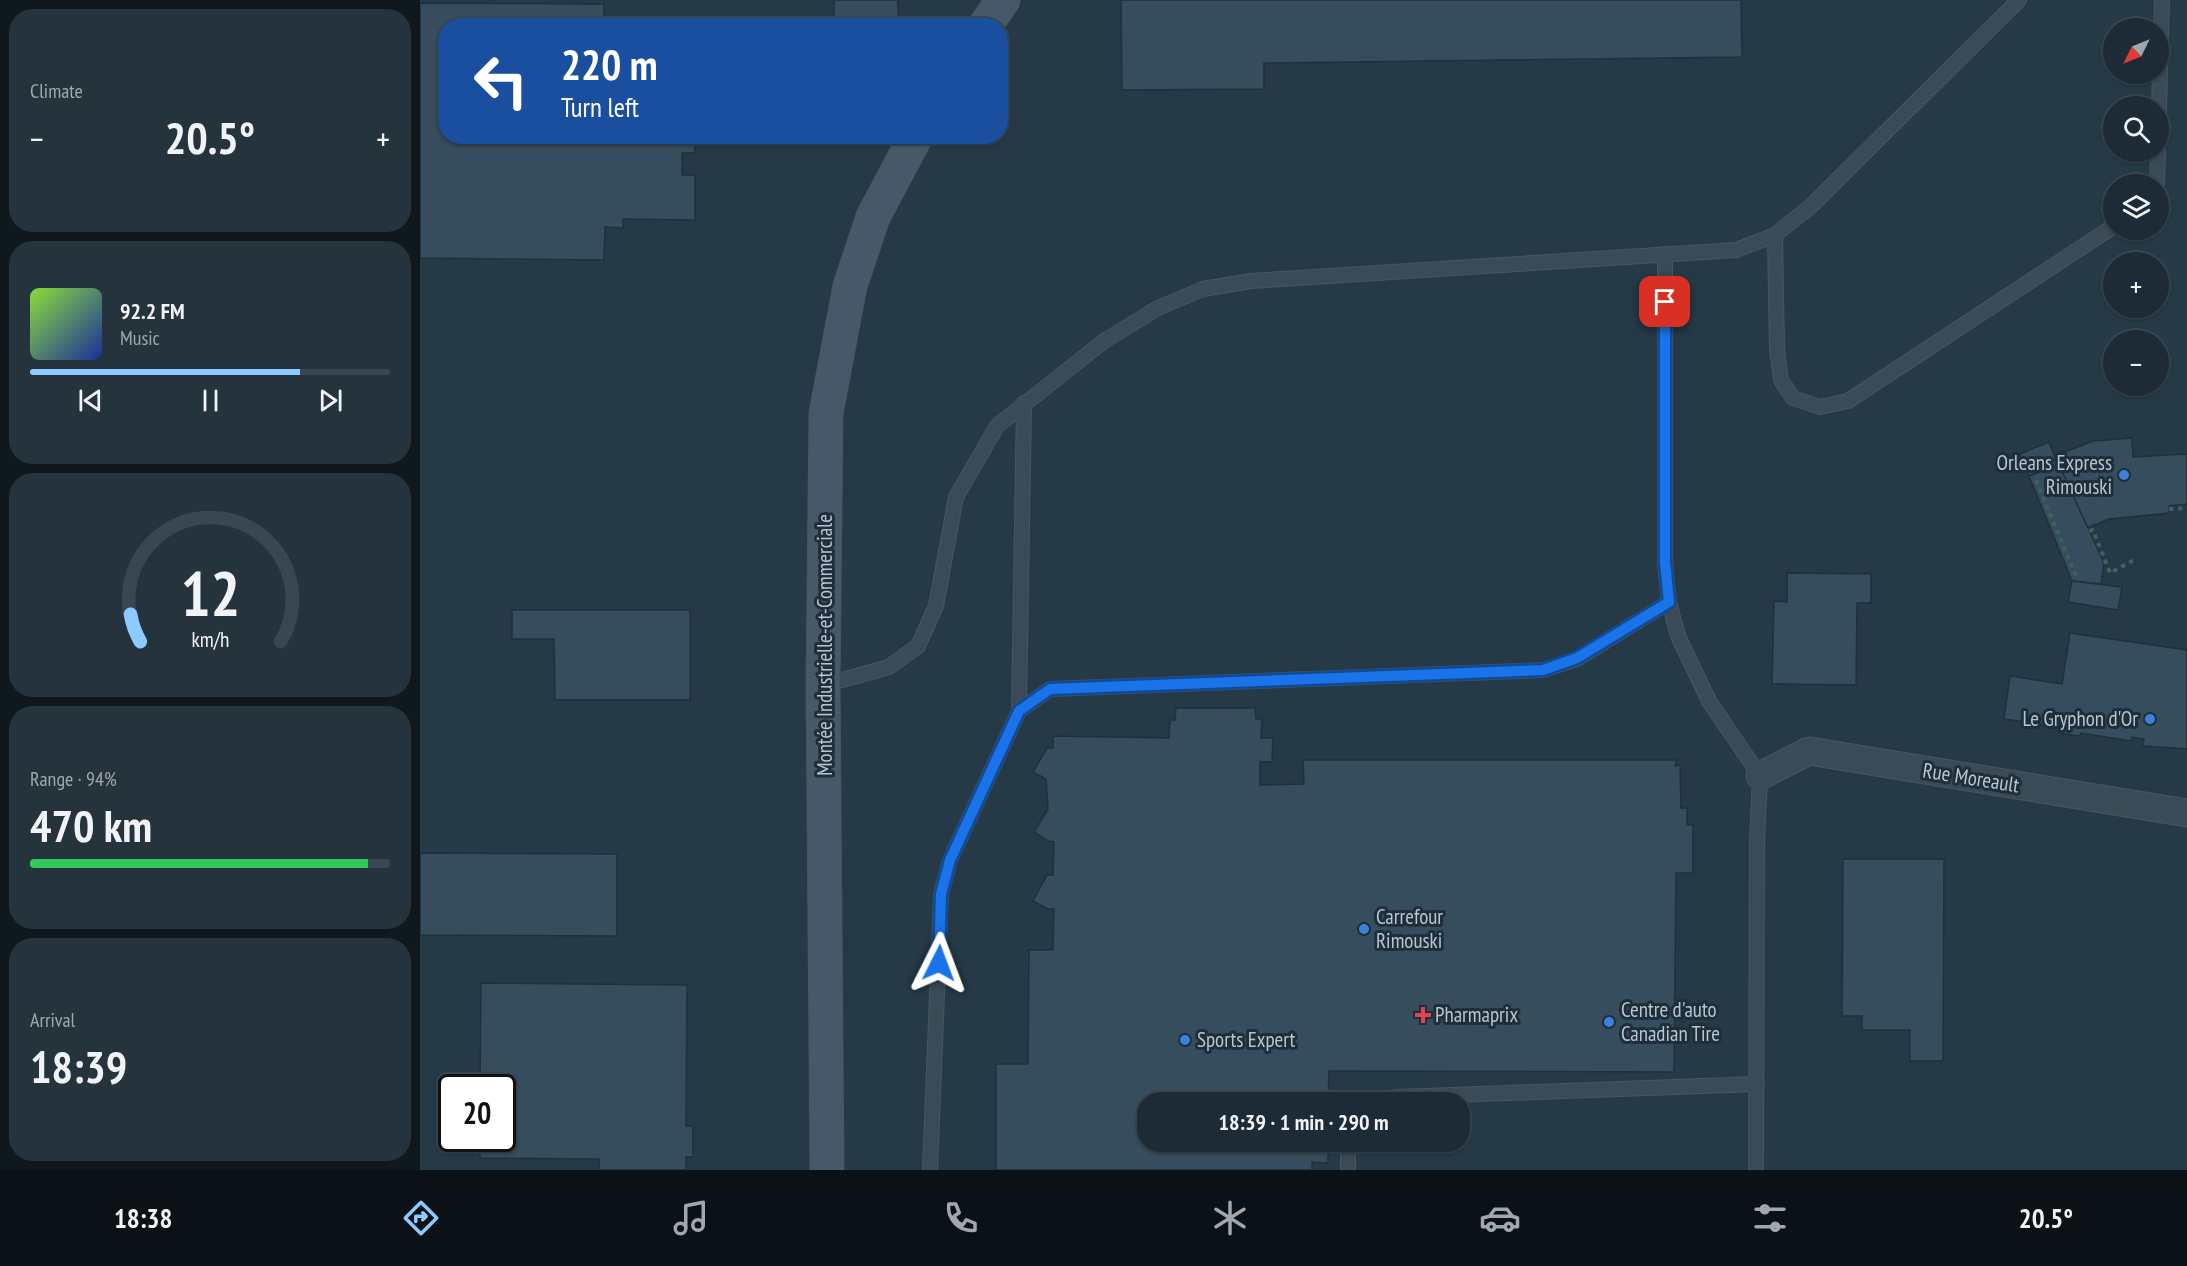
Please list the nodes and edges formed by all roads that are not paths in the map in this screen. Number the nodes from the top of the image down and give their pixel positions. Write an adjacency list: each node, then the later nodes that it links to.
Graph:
1 (1003, 0): 4 (main road)
2 (2019, 0): 8 (lane)
3 (2162, 0): 5 (lane)
4 (991, 18)
5 (2159, 96)
6 (912, 144): 12 (main road, Montée Industrielle-et-Commerciale)
7 (2103, 233): 8 (lane)
8 (1775, 235): 9 (lane)
9 (1665, 254): 10 (lane); 11 (lane)
10 (1024, 404): 12 (lane); 13 (lane)
11 (1669, 602): 13 (lane); 14 (lane)
12 (823, 685): 19 (main road, Montée Industrielle-et-Commerciale)
13 (1019, 711): 20 (lane)
14 (1760, 776): 15 (street, Rue Moreault); 16 (lane)
15 (2187, 813)
16 (1756, 1084): 17 (lane); 22 (lane)
17 (1470, 1094)
18 (1348, 1152): 21 (lane)
19 (827, 1170)
20 (930, 1170)
21 (1348, 1170)
22 (1756, 1170)

